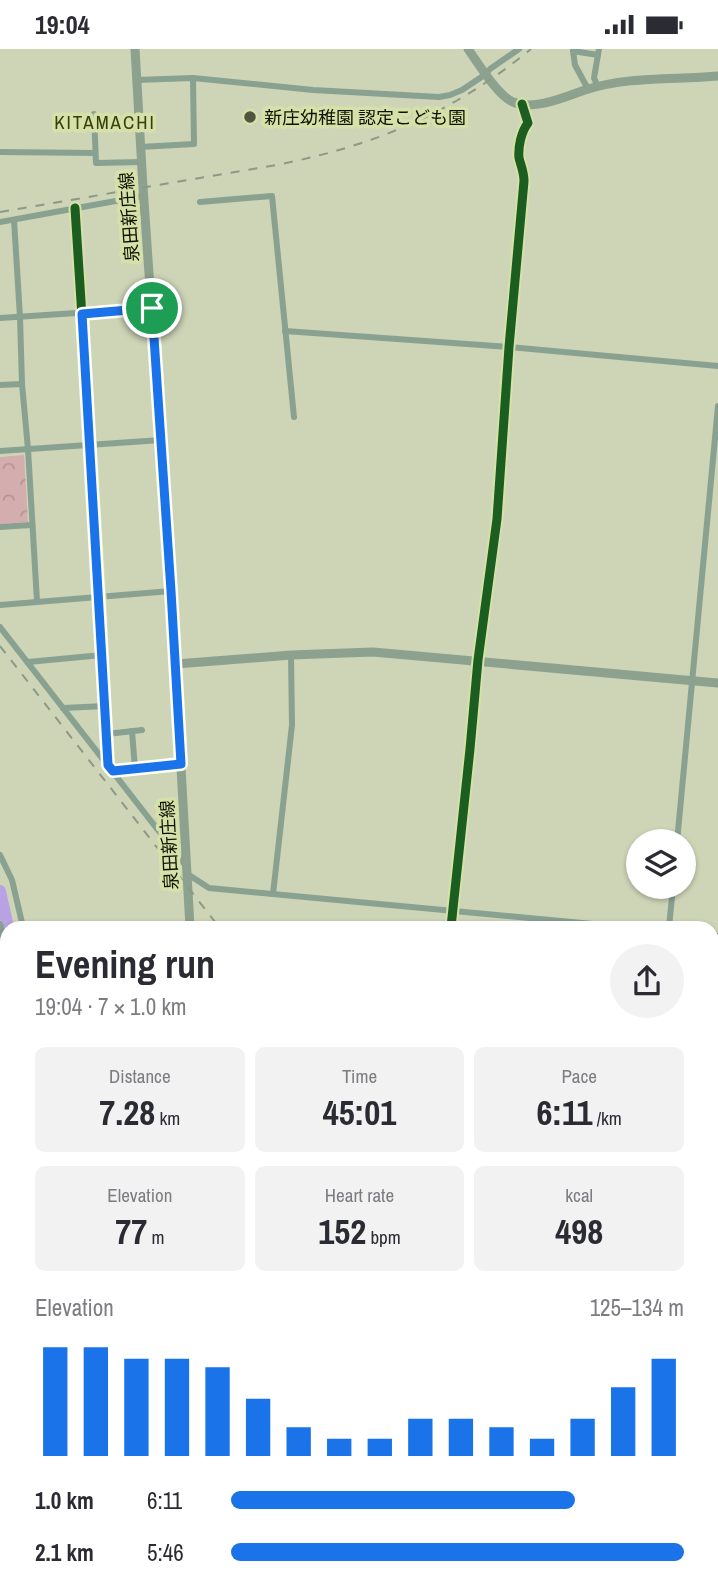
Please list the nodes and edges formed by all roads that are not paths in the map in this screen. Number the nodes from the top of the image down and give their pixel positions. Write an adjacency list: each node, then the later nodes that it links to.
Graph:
1 (135, 49): 8 (main road, 泉田新庄線)
2 (468, 49): 5 (main road)
3 (519, 49): 5 (street)
4 (599, 52): 9 (street); 9 (street)
5 (486, 75): 7 (street); 10 (main road)
6 (718, 76): 9 (main road)
7 (193, 78): 8 (street); 12 (street)
8 (136, 80): 12 (main road, 泉田新庄線)
9 (593, 88): 10 (main road)
10 (522, 104): 26 (street)
11 (94, 114): 14 (street)
12 (140, 147): 15 (main road, 泉田新庄線)
13 (0, 152): 14 (street)
14 (95, 153): 15 (street)
15 (141, 162): 16 (main road, 泉田新庄線)
16 (143, 195): 18 (street); 21 (main road, 泉田新庄線)
17 (200, 202): 25 (street)
18 (75, 208): 19 (street); 22 (street)
19 (14, 221): 20 (street); 23 (street)
20 (0, 222)
21 (152, 308): 22 (street); 32 (main road, 泉田新庄線)
22 (82, 314): 23 (street); 33 (street)
23 (20, 317): 24 (street); 28 (street)
24 (0, 319)
25 (285, 331): 26 (street); 31 (street)
26 (509, 347): 27 (street); 45 (street)
27 (718, 366)
28 (22, 384): 29 (street); 34 (street)
29 (0, 385)
30 (718, 406): 48 (street)
31 (295, 417)
32 (161, 440): 33 (street); 38 (main road, 泉田新庄線)
33 (89, 446): 34 (street); 39 (street)
34 (28, 449): 35 (street); 36 (street)
35 (0, 451)
36 (31, 525): 37 (street); 40 (street)
37 (0, 527)
38 (171, 591): 39 (street); 47 (main road, 泉田新庄線)
39 (100, 597): 40 (street); 43 (street)
40 (37, 601): 41 (street)
41 (0, 605)
42 (0, 627): 46 (street)
43 (103, 655): 46 (street); 50 (street)
44 (291, 655): 45 (main road); 47 (main road); 61 (street)
45 (478, 660): 48 (main road); 63 (street)
46 (28, 662): 51 (street)
47 (176, 664): 55 (main road, 泉田新庄線)
48 (691, 681): 49 (main road); 58 (street)
49 (718, 683)
50 (106, 706): 51 (street); 54 (street)
51 (63, 708): 56 (street)
52 (142, 730): 53 (street)
53 (132, 731): 54 (street); 57 (street)
54 (107, 734): 56 (street)
55 (181, 764): 57 (street); 60 (main road, 泉田新庄線)
56 (111, 768): 57 (street); 60 (street)
57 (135, 769)
58 (678, 829)
59 (0, 855): 64 (street)
60 (186, 870): 61 (street); 65 (main road, 泉田新庄線)
61 (273, 894): 63 (street)
62 (672, 899): 68 (street)
63 (452, 912): 66 (street); 67 (street)
64 (22, 921)
65 (190, 921)
66 (451, 921)
67 (556, 921)
68 (670, 921)

